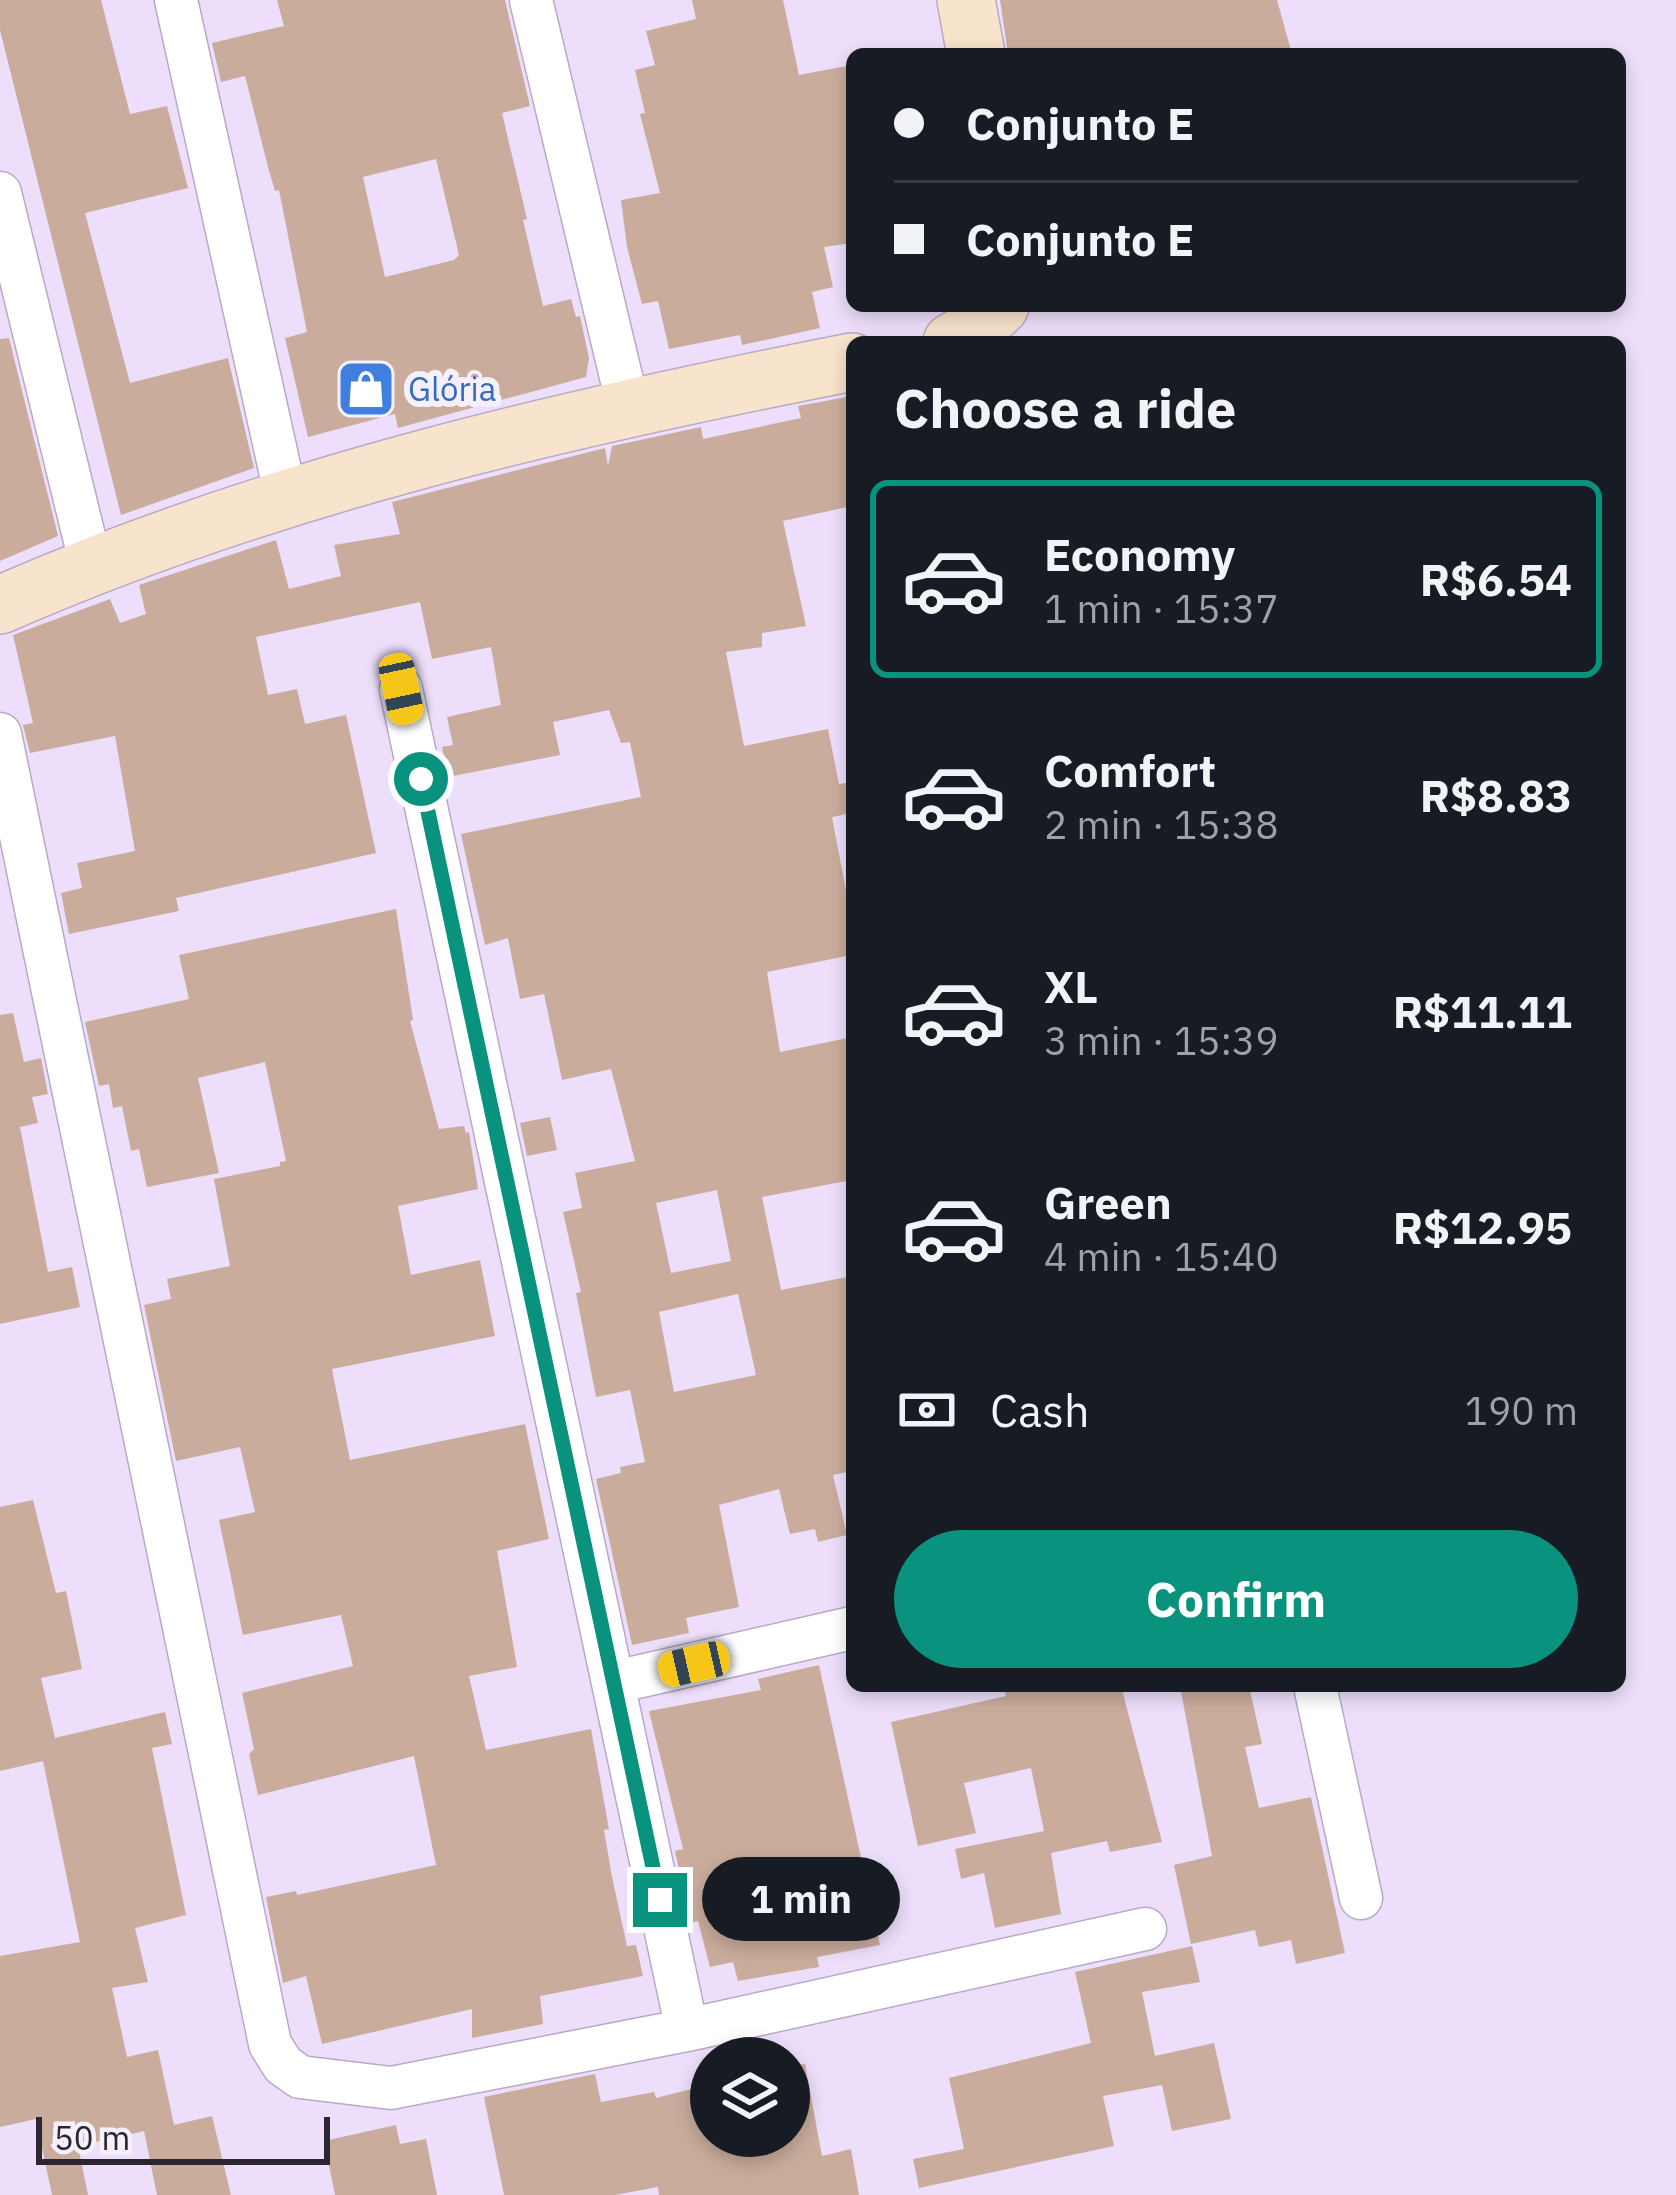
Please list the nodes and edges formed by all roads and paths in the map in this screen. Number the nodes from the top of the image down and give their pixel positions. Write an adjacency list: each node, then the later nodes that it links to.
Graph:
1 (176, 0): 8 (street)
2 (531, 0): 7 (street)
3 (0, 194): 9 (street)
4 (993, 312): 5 (street)
5 (962, 336)
6 (846, 363): 7 (street)
7 (628, 406): 8 (street)
8 (286, 497): 9 (street)
9 (92, 565): 10 (street)
10 (0, 605)
11 (401, 689): 14 (street)
12 (0, 734): 18 (street)
13 (846, 1629): 14 (street)
14 (615, 1682): 18 (street)
15 (1316, 1692): 16 (street)
16 (1361, 1898)
17 (1145, 1929): 18 (street)
18 (687, 2030)

